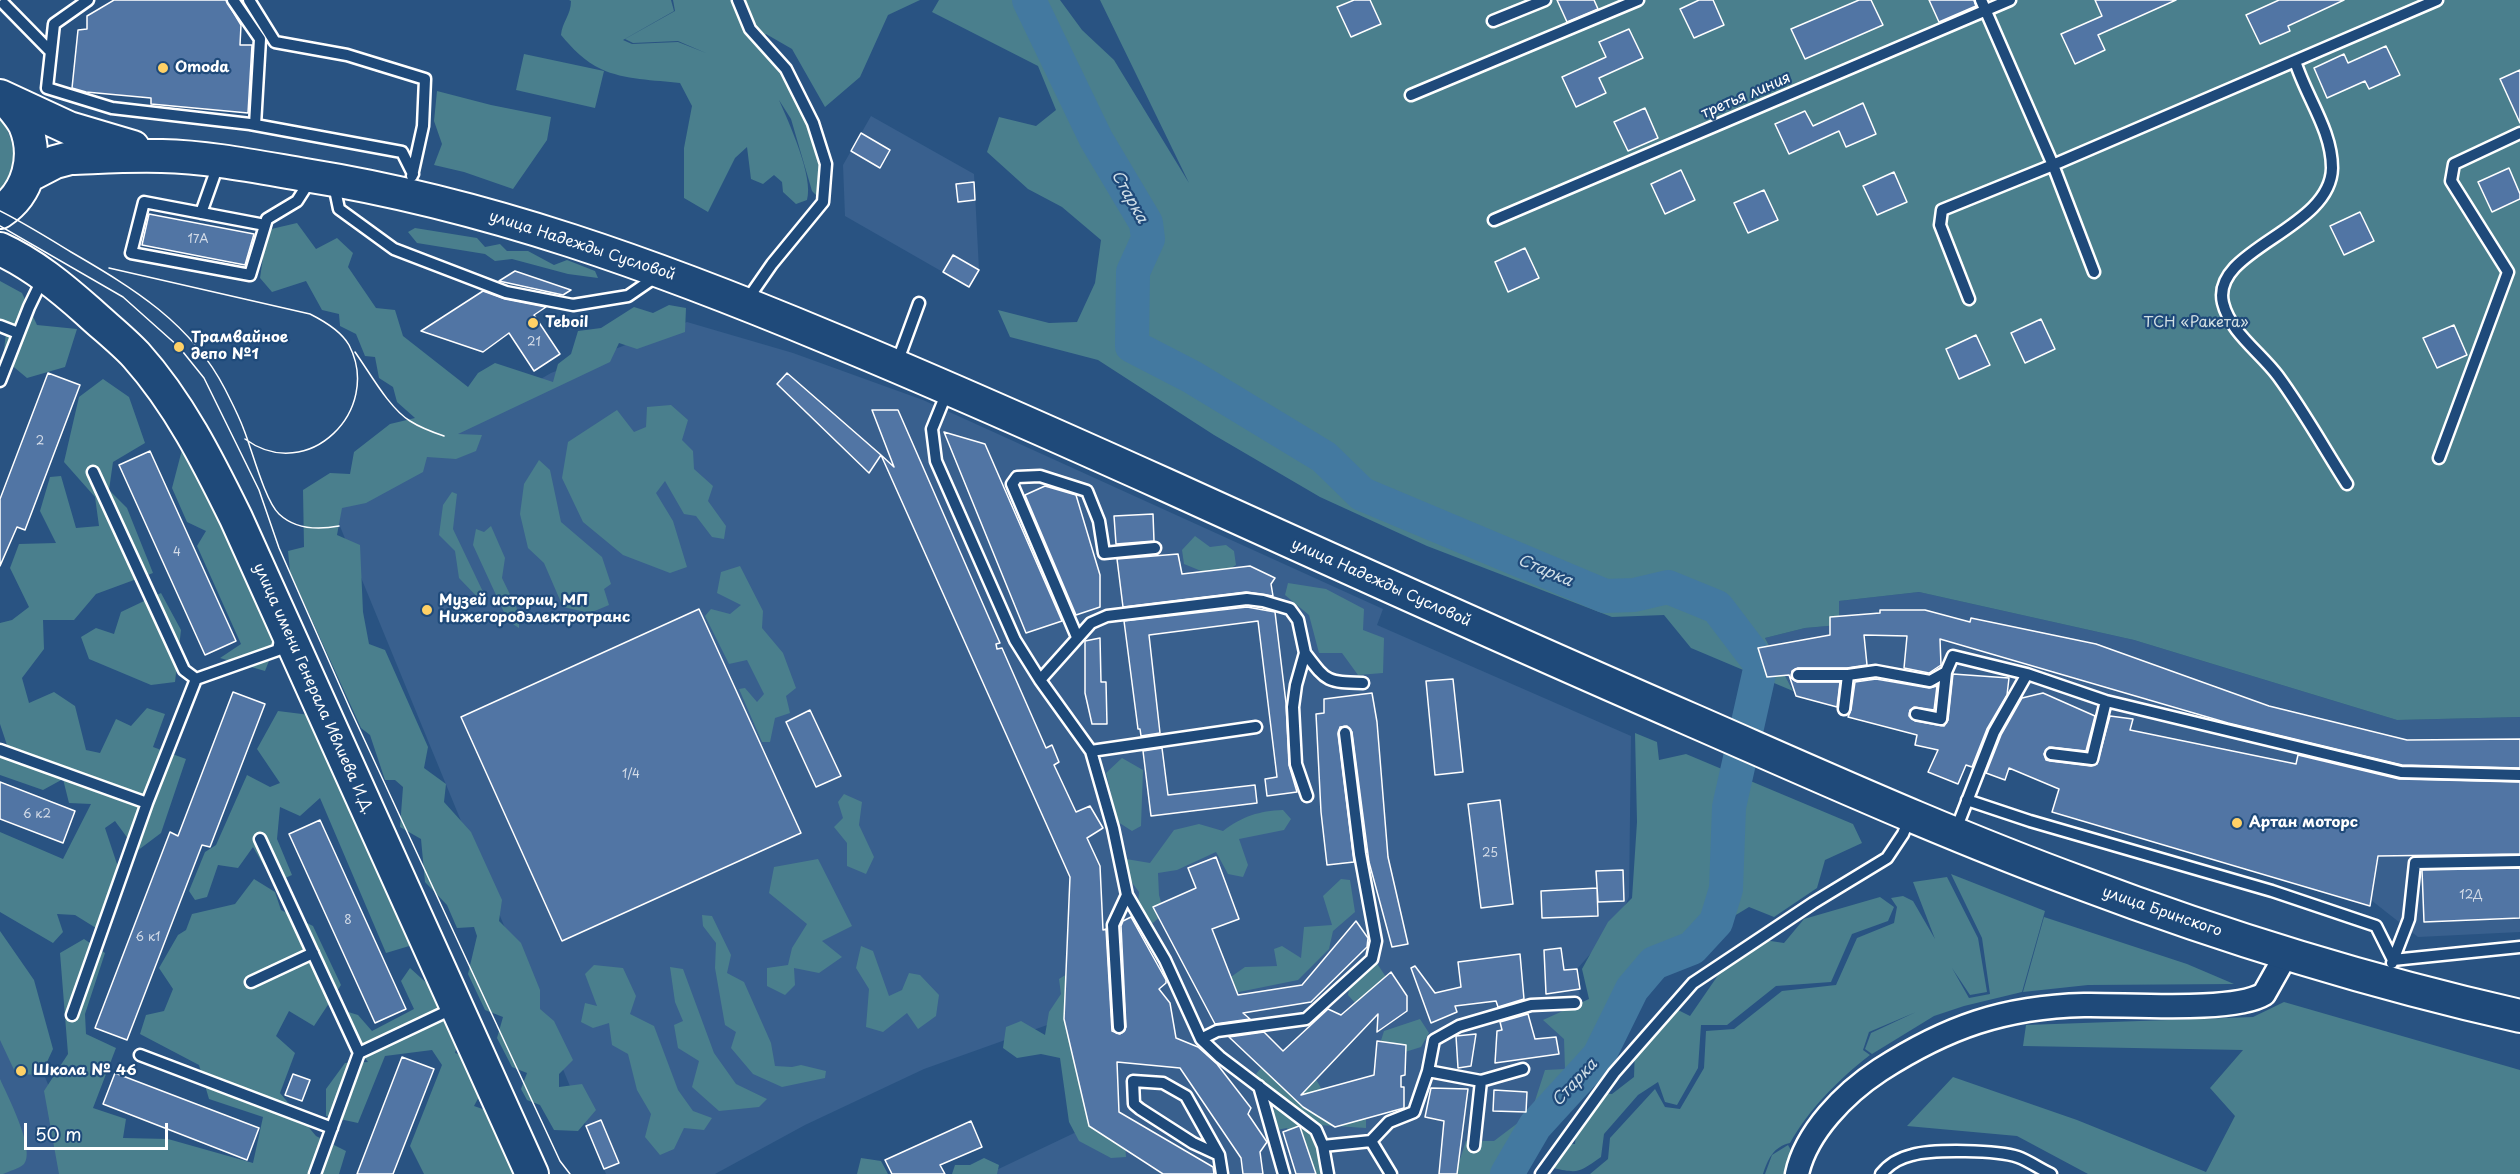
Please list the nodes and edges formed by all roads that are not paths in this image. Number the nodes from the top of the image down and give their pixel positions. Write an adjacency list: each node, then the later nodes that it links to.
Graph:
1 (88, 0): 12 (lane)
2 (233, 0): 16 (lane)
3 (249, 0): 22 (lane)
4 (738, 0): 32 (lane)
5 (1545, 0): 11 (lane)
6 (1638, 0): 14 (lane)
7 (2010, 0): 10 (lane, третья линия)
8 (2437, 0): 13 (lane)
9 (4, 3): 12 (lane)
10 (1983, 5): 20 (lane); 25 (lane, третья линия)
11 (1493, 21)
12 (51, 52): 16 (lane)
13 (2295, 61): 20 (lane); 41 (lane)
14 (1411, 94)
15 (4, 99): 18 (main road); 23 (main road)
16 (255, 125): 22 (lane)
17 (2520, 133): 39 (lane)
18 (164, 156): 19 (main road, улица Надежды Сусловой); 23 (main road)
19 (219, 162): 21 (main road, улица Надежды Сусловой); 24 (lane)
20 (2053, 165): 29 (lane); 31 (lane)
21 (323, 177): 22 (main road, улица Надежды Сусловой); 26 (lane); 28 (lane)
22 (410, 184): 28 (main road, улица Надежды Сусловой)
23 (15, 195): 27 (main road)
24 (201, 213): 26 (lane); 26 (lane)
25 (1494, 220)
26 (266, 222)
27 (9, 253): 30 (main road, улица имени Генерала Ивлиева И.Д.)
28 (663, 272): 32 (main road, улица Надежды Сусловой)
29 (2094, 272)
30 (44, 275): 35 (lane); 43 (main road, улица имени Генерала Ивлиева И.Д.)
31 (1969, 299)
32 (745, 303): 36 (main road, улица Надежды Сусловой)
33 (919, 303): 36 (lane)
34 (0, 326): 35 (lane)
35 (18, 333): 37 (lane)
36 (896, 366): 38 (main road, улица Надежды Сусловой)
37 (0, 381)
38 (948, 388): 51 (lane); 61 (main road, улица Надежды Сусловой)
39 (2439, 458)
40 (93, 472): 50 (lane)
41 (2347, 484)
42 (1155, 548): 44 (lane)
43 (284, 623): 50 (lane); 77 (main road, улица имени Генерала Ивлиева И.Д.)
44 (1077, 637): 45 (lane); 51 (lane)
45 (1305, 653): 52 (lane); 63 (lane)
46 (1946, 672): 47 (lane); 49 (lane); 55 (lane)
47 (2027, 674): 53 (lane); 64 (lane)
48 (1798, 675): 49 (lane)
49 (1848, 675): 54 (lane)
50 (196, 680): 65 (lane)
51 (1041, 680): 59 (lane)
52 (1363, 683)
53 (2106, 700): 60 (lane); 62 (lane)
54 (1844, 709)
55 (1916, 714)
56 (1256, 727): 59 (lane)
57 (1345, 733): 81 (lane)
58 (0, 750): 65 (lane)
59 (1091, 751): 70 (lane)
60 (2050, 754)
61 (1815, 774): 66 (main road, улица Бринского)
62 (2520, 775)
63 (1306, 796)
64 (1966, 800): 67 (lane); 74 (lane)
65 (147, 803): 78 (lane)
66 (1911, 814): 67 (main road, улица Бринского); 100 (lane)
67 (1955, 833): 73 (main road, улица Бринского)
68 (260, 838): 72 (lane)
69 (2520, 861): 74 (lane)
70 (1127, 895): 80 (lane); 81 (lane)
71 (2520, 947): 74 (lane)
72 (313, 953): 75 (lane); 82 (lane)
73 (2286, 955): 74 (main road, улица Бринского); 101 (street)
74 (2390, 972): 79 (main road, улица Бринского)
75 (251, 982)
76 (1575, 1003): 85 (lane)
77 (457, 1006): 82 (lane); 95 (main road, улица имени Генерала Ивлиева И.Д.)
78 (72, 1015)
79 (2520, 1016)
80 (1119, 1027)
81 (1200, 1039): 87 (lane)
82 (359, 1053): 88 (lane)
83 (140, 1055): 88 (lane)
84 (1523, 1069): 86 (lane)
85 (1428, 1071): 86 (lane); 89 (lane)
86 (1481, 1081): 91 (lane)
87 (1259, 1086): 90 (lane); 97 (lane)
88 (332, 1128): 94 (lane)
89 (1371, 1141): 90 (lane); 99 (lane)
90 (1323, 1146): 98 (lane)
91 (1474, 1146)
92 (1219, 1155): 92 (lane); 96 (lane)
93 (2031, 1169): 102 (lane); 103 (lane)
94 (315, 1174)
95 (532, 1174)
96 (1222, 1174)
97 (1284, 1174)
98 (1328, 1174)
99 (1391, 1174)
100 (1541, 1174)
101 (1797, 1174)
102 (1881, 1174)
103 (2051, 1174)

